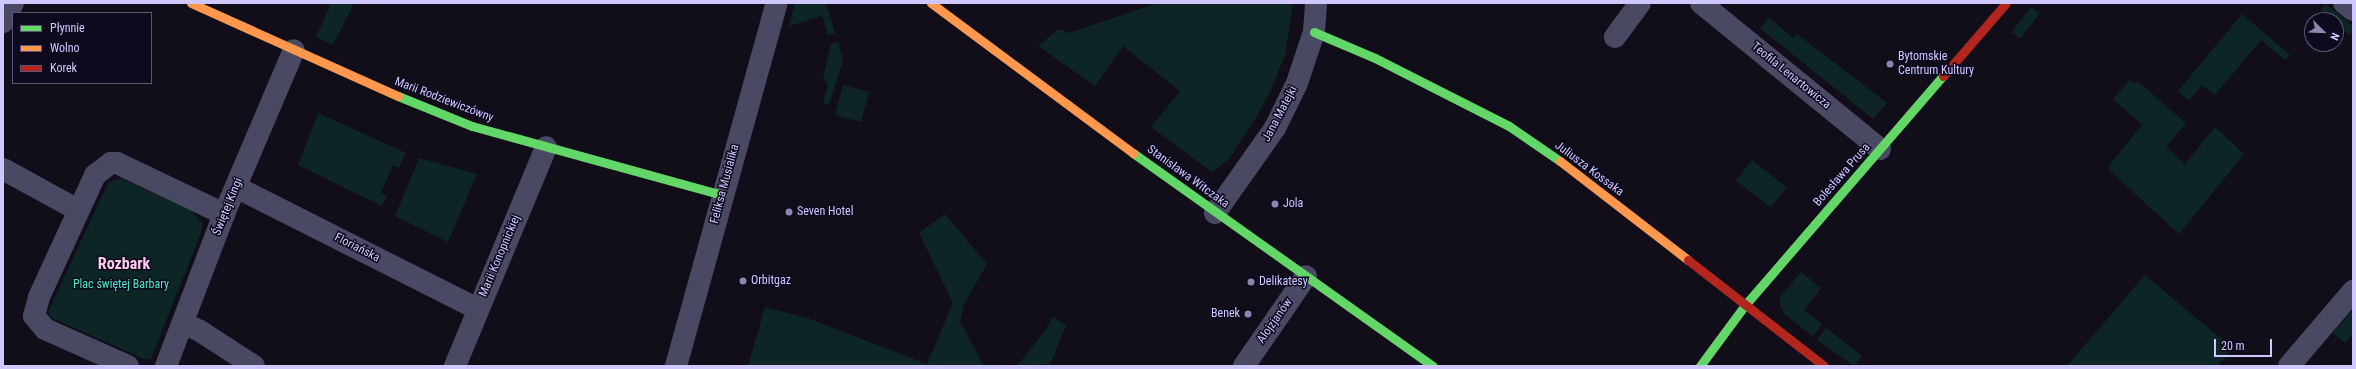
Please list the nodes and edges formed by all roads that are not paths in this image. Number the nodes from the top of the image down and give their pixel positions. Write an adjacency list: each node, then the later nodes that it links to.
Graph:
1 (13, 3): 11 (street)
2 (191, 3): 14 (street, Marii Rodziewiczówny)
3 (777, 3): 19 (street, Feliksa Musialika)
4 (931, 3): 21 (street, Stanisława Witczaka)
5 (1316, 3): 12 (street, Jana Matejki)
6 (1640, 3): 13 (street)
7 (1701, 3): 16 (street, Teofila Lenartowicza)
8 (2006, 3): 16 (street, Bolesława Prusa)
9 (2344, 3): 10 (street)
10 (2353, 10)
11 (3, 22)
12 (1314, 32): 21 (street, Jana Matejki); 25 (street, Juliusza Kossaka)
13 (1615, 37)
14 (294, 50): 15 (street, Marii Rodziewiczówny); 18 (street, Świętej Kingi)
15 (546, 147): 19 (street, Marii Rodziewiczówny); 26 (street, Marii Konopnickiej)
16 (1880, 149): 25 (street, Bolesława Prusa)
17 (3, 169): 20 (street)
18 (236, 187): 22 (street, Świętej Kingi); 26 (street, Floriańska)
19 (722, 195): 32 (street, Feliksa Musialika)
20 (78, 210): 22 (street); 28 (street)
21 (1215, 213): 23 (street, Stanisława Witczaka)
22 (224, 214): 27 (street, Świętej Kingi)
23 (1306, 276): 33 (street, Alojzjanów); 34 (street, Stanisława Witczaka)
24 (2353, 292): 37 (street)
25 (1745, 305): 35 (street, Bolesława Prusa); 36 (street, Juliusza Kossaka)
26 (478, 309): 31 (street, Marii Konopnickiej)
27 (182, 323): 29 (street, Świętej Kingi); 30 (street)
28 (128, 366)
29 (166, 366)
30 (254, 366)
31 (455, 366)
32 (676, 366)
33 (1244, 366)
34 (1433, 366)
35 (1700, 366)
36 (1824, 366)
37 (2289, 366)

